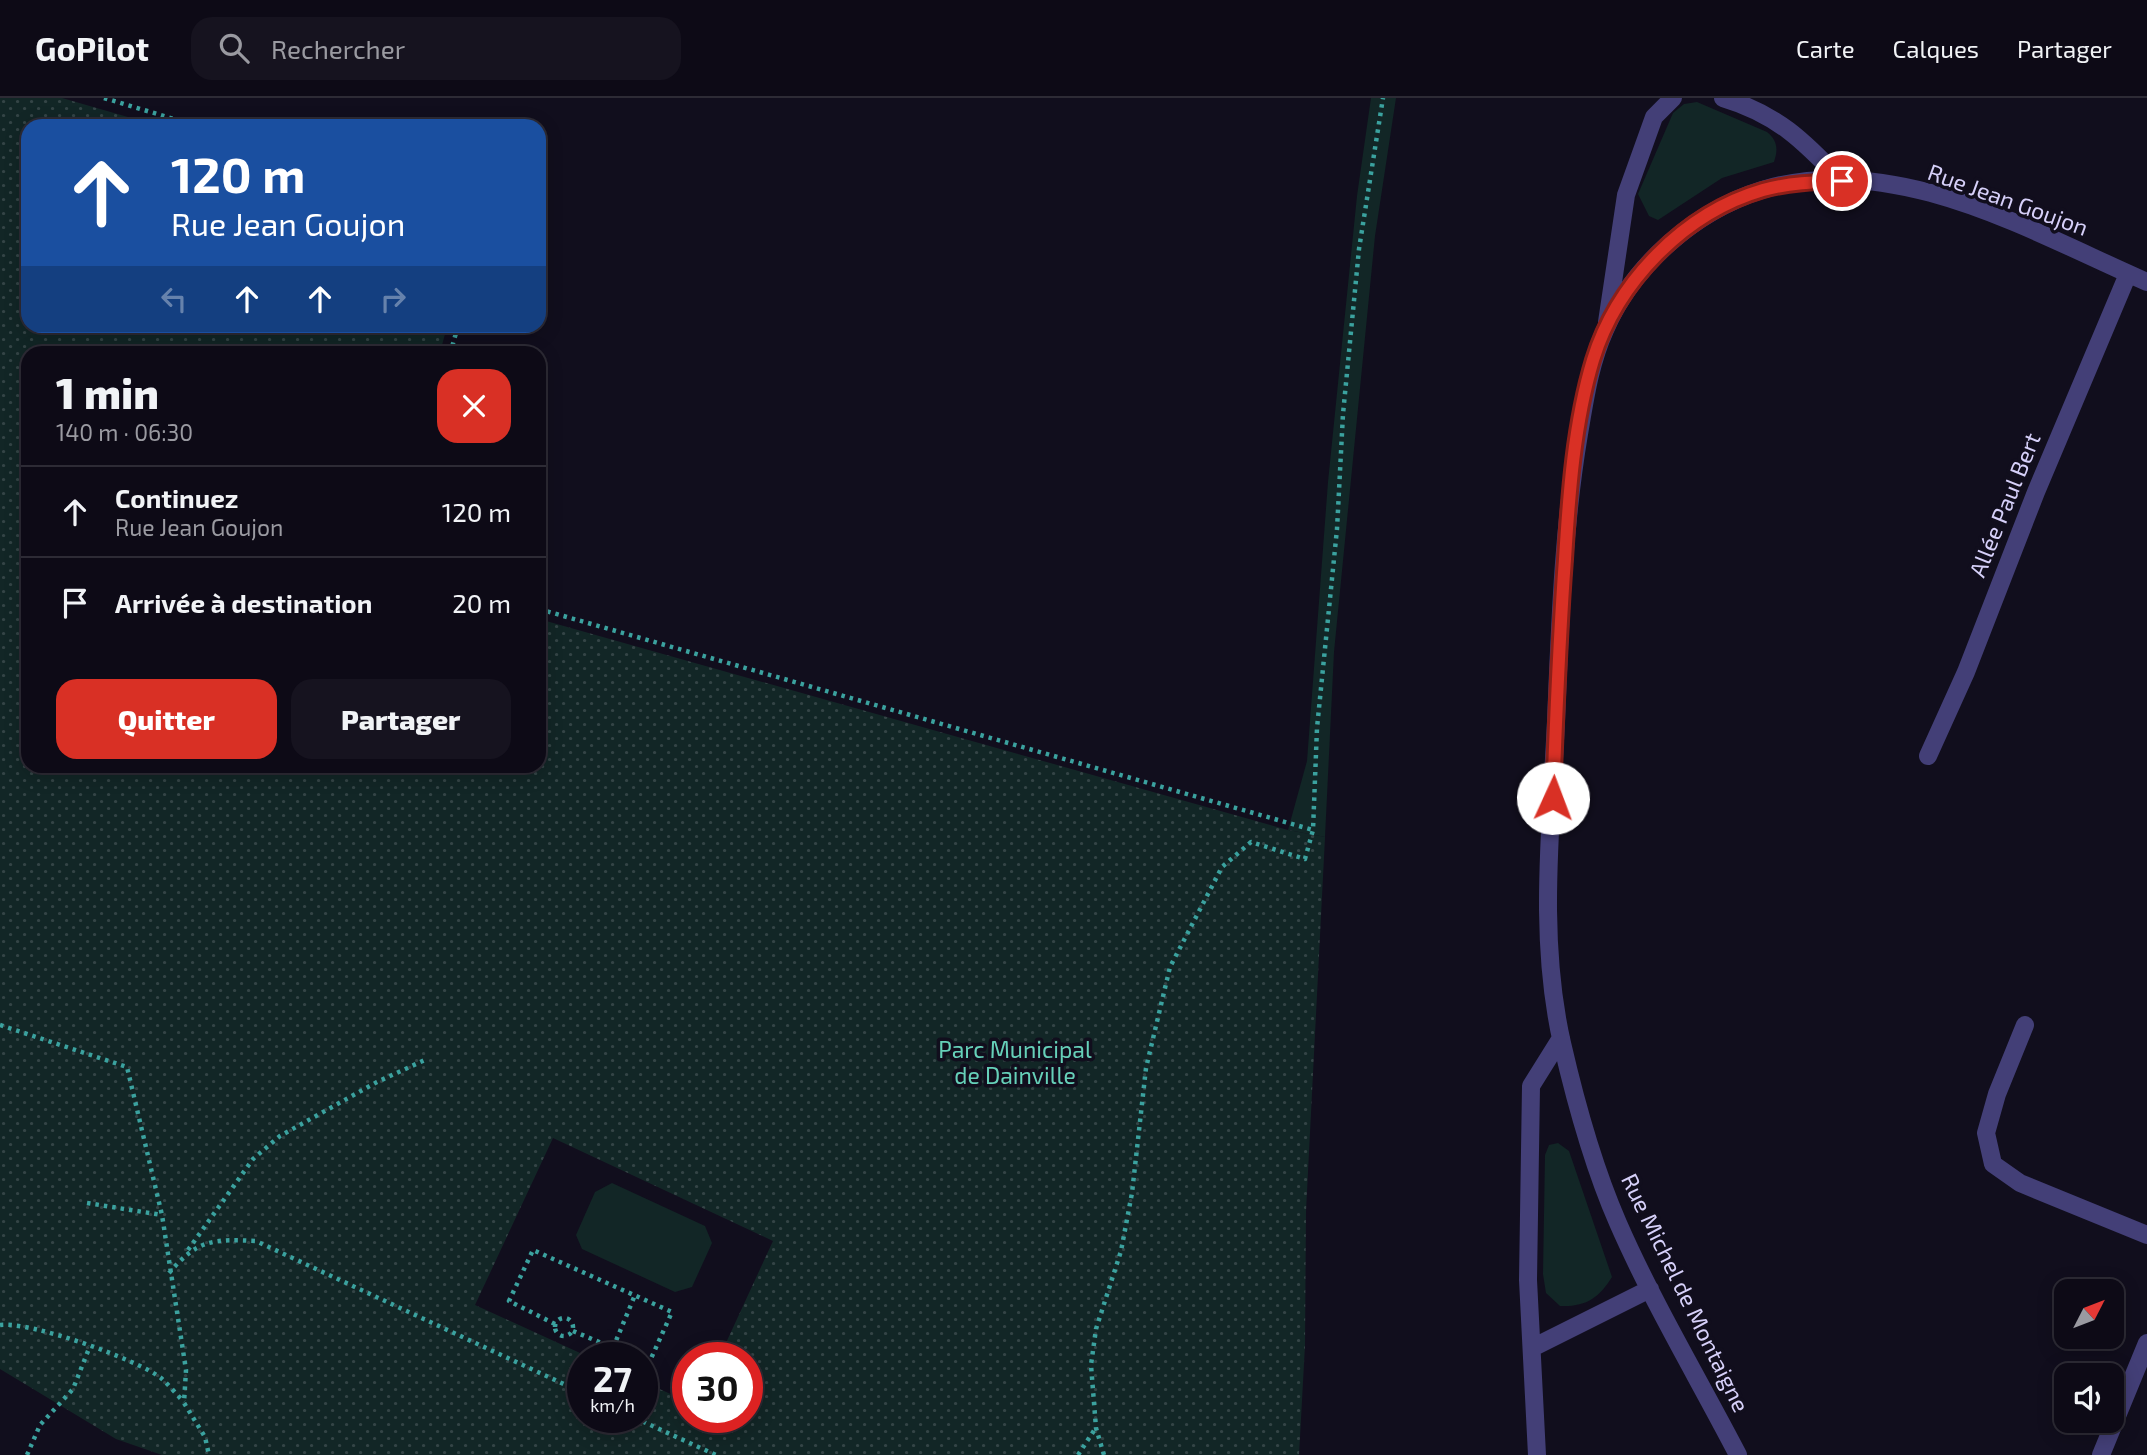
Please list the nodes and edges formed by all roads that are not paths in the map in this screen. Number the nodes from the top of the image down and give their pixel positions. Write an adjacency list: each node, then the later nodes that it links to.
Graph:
1 (1673, 98): 7 (street)
2 (1723, 98): 3 (street)
3 (1842, 181): 4 (street, Rue Jean Goujon); 5 (street, Rue Jean Goujon)
4 (1724, 205): 7 (street, Rue Michel de Montaigne)
5 (2128, 274): 6 (street, Rue Jean Goujon); 8 (street, Allée Paul Bert)
6 (2147, 282)
7 (1606, 325): 10 (street, Rue Michel de Montaigne)
8 (1928, 756)
9 (2025, 1025): 11 (street)
10 (1561, 1038): 12 (street, Rue Michel de Montaigne); 14 (street)
11 (2147, 1235)
12 (1650, 1289): 14 (street); 16 (street, Rue Michel de Montaigne)
13 (2147, 1343): 17 (street)
14 (1534, 1347): 15 (street)
15 (1537, 1455)
16 (1738, 1455)
17 (2101, 1455)

